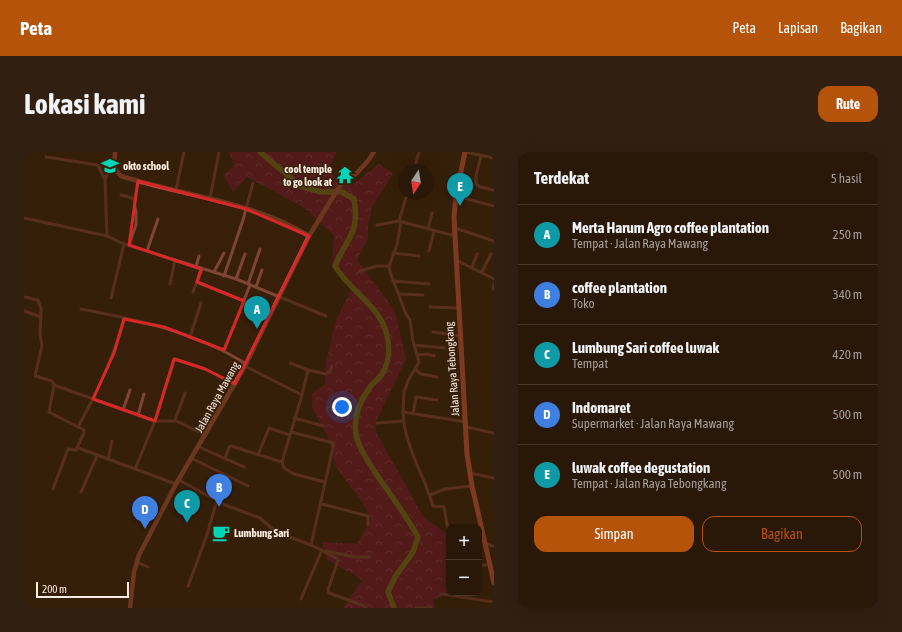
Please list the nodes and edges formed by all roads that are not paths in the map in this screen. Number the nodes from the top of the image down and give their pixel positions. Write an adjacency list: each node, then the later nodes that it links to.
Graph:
1 (115, 152): 11 (main road)
2 (184, 152): 15 (street)
3 (219, 152): 19 (street)
4 (374, 152): 33 (main road, Jalan Raya Mawang)
5 (419, 152): 10 (street)
6 (464, 152): 7 (street); 18 (main road, Jalan Raya Tebongkang)
7 (481, 156): 9 (street); 16 (street)
8 (46, 157): 12 (street)
9 (494, 158)
10 (416, 164)
11 (115, 170): 12 (street); 13 (main road)
12 (105, 180): 32 (street)
13 (138, 181): 15 (main road); 20 (street)
14 (252, 183): 23 (street)
15 (176, 190): 19 (main road)
16 (493, 190)
17 (121, 195): 20 (street)
18 (456, 196): 22 (street); 29 (main road, Jalan Raya Tebongkang)
19 (210, 198): 23 (main road)
20 (135, 199): 37 (street)
21 (406, 200): 27 (street)
22 (494, 206)
23 (246, 209): 33 (main road); 58 (street)
24 (432, 214): 30 (street)
25 (24, 218): 32 (street)
26 (158, 219): 39 (street)
27 (400, 222): 28 (street); 30 (street); 42 (street)
28 (377, 224)
29 (455, 228): 34 (main road, Jalan Raya Tebongkang); 35 (street)
30 (428, 229): 31 (street)
31 (434, 231): 34 (street); 40 (street)
32 (107, 236): 36 (street)
33 (309, 236): 74 (main road, Jalan Raya Mawang)
34 (455, 236): 49 (main road, Jalan Raya Tebongkang)
35 (494, 241)
36 (124, 244): 37 (street); 73 (street)
37 (129, 245): 39 (street)
38 (260, 249): 66 (street)
39 (148, 251): 48 (street)
40 (429, 251)
41 (224, 253): 56 (street)
42 (393, 253): 47 (street); 50 (street)
43 (245, 254): 59 (street)
44 (477, 254): 52 (street)
45 (491, 254): 57 (street)
46 (199, 256): 51 (street)
47 (419, 256)
48 (175, 260): 51 (street); 63 (street)
49 (456, 260): 52 (street); 78 (main road, Jalan Raya Tebongkang)
50 (389, 266): 55 (street); 61 (street)
51 (196, 267): 53 (street)
52 (472, 267): 57 (street)
53 (202, 269): 56 (street); 62 (street)
54 (262, 270): 67 (street)
55 (360, 271)
56 (214, 272): 58 (street)
57 (482, 272): 60 (street)
58 (224, 276): 59 (street)
59 (236, 279): 66 (street)
60 (494, 279)
61 (393, 281): 64 (street); 70 (street)
62 (197, 282): 69 (street); 75 (street)
63 (170, 284)
64 (429, 284)
65 (494, 284): 68 (street)
66 (249, 285): 67 (street); 75 (street)
67 (256, 287): 74 (street)
68 (493, 289)
69 (193, 292)
70 (400, 294): 71 (street); 87 (street)
71 (423, 295)
72 (24, 298): 82 (street)
73 (111, 298)
74 (279, 298): 81 (street); 93 (main road, Jalan Raya Mawang)
75 (244, 301): 89 (street)
76 (201, 303): 86 (street)
77 (430, 307): 78 (street)
78 (458, 308): 85 (main road, Jalan Raya Tebongkang)
79 (81, 309): 83 (street)
80 (24, 311): 82 (street)
81 (326, 316)
82 (41, 317): 99 (street)
83 (124, 319): 86 (street); 104 (street)
84 (432, 332): 85 (street)
85 (460, 336): 115 (main road, Jalan Raya Tebongkang)
86 (190, 337): 89 (street)
87 (414, 345): 88 (street); 90 (street)
88 (444, 348)
89 (224, 350): 93 (street)
90 (418, 355): 91 (street); 96 (street)
91 (434, 356)
92 (290, 363): 95 (street)
93 (246, 365): 98 (main road, Jalan Raya Mawang); 103 (street)
94 (332, 366): 95 (street)
95 (308, 370): 103 (street)
96 (416, 370): 97 (street); 107 (street)
97 (437, 377)
98 (234, 384): 112 (street); 120 (main road, Jalan Raya Mawang)
99 (54, 385): 104 (street); 117 (street)
100 (130, 390): 106 (street)
101 (144, 394): 109 (street)
102 (185, 394): 111 (street)
103 (302, 395): 110 (street)
104 (93, 399): 106 (street); 117 (street)
105 (437, 400): 108 (street)
106 (123, 410): 109 (street)
107 (403, 412): 108 (street); 113 (street)
108 (413, 414): 115 (street)
109 (138, 415): 112 (street)
110 (294, 418): 116 (street); 119 (street)
111 (175, 420): 112 (street); 120 (street)
112 (155, 421): 131 (street)
113 (403, 421): 114 (street); 140 (street)
114 (377, 423)
115 (466, 424): 118 (street); 132 (main road, Jalan Raya Tebongkang)
116 (323, 426)
117 (78, 427): 123 (street)
118 (494, 432)
119 (290, 434): 124 (street); 129 (street); 135 (street)
120 (206, 435): 122 (main road, Jalan Raya Mawang)
121 (112, 441): 128 (street)
122 (199, 447): 126 (main road, Jalan Raya Mawang); 127 (street)
123 (78, 448): 125 (street); 138 (street)
124 (258, 455): 127 (street); 129 (street)
125 (97, 456): 128 (street); 139 (street)
126 (192, 458): 134 (main road, Jalan Raya Mawang); 136 (street)
127 (225, 458): 130 (street)
128 (108, 459): 131 (street)
129 (282, 462): 135 (street)
130 (244, 467)
131 (136, 469): 134 (street)
132 (470, 473): 133 (street); 137 (main road, Jalan Raya Tebongkang)
133 (494, 478)
134 (178, 482): 141 (street); 150 (main road, Jalan Raya Mawang)
135 (325, 482): 142 (street)
136 (248, 486)
137 (472, 486): 140 (street); 145 (main road, Jalan Raya Tebongkang)
138 (53, 489)
139 (80, 492)
140 (430, 495): 143 (street)
141 (216, 500): 146 (street); 155 (street)
142 (322, 504): 144 (street); 146 (street)
143 (447, 524)
144 (368, 525)
145 (485, 544): 147 (street); 151 (main road, Jalan Raya Tebongkang)
146 (311, 545): 148 (street)
147 (494, 546)
148 (323, 550): 149 (street); 157 (street); 160 (street)
149 (369, 557)
150 (137, 562): 153 (street); 159 (main road, Jalan Raya Mawang)
151 (490, 564): 152 (street); 154 (main road, Jalan Raya Tebongkang)
152 (482, 565)
153 (148, 567)
154 (494, 583)
155 (188, 586)
156 (441, 594): 158 (street)
157 (301, 599)
158 (494, 602)
159 (130, 608)
160 (366, 608)
161 (417, 608): 162 (street)
162 (431, 608)

